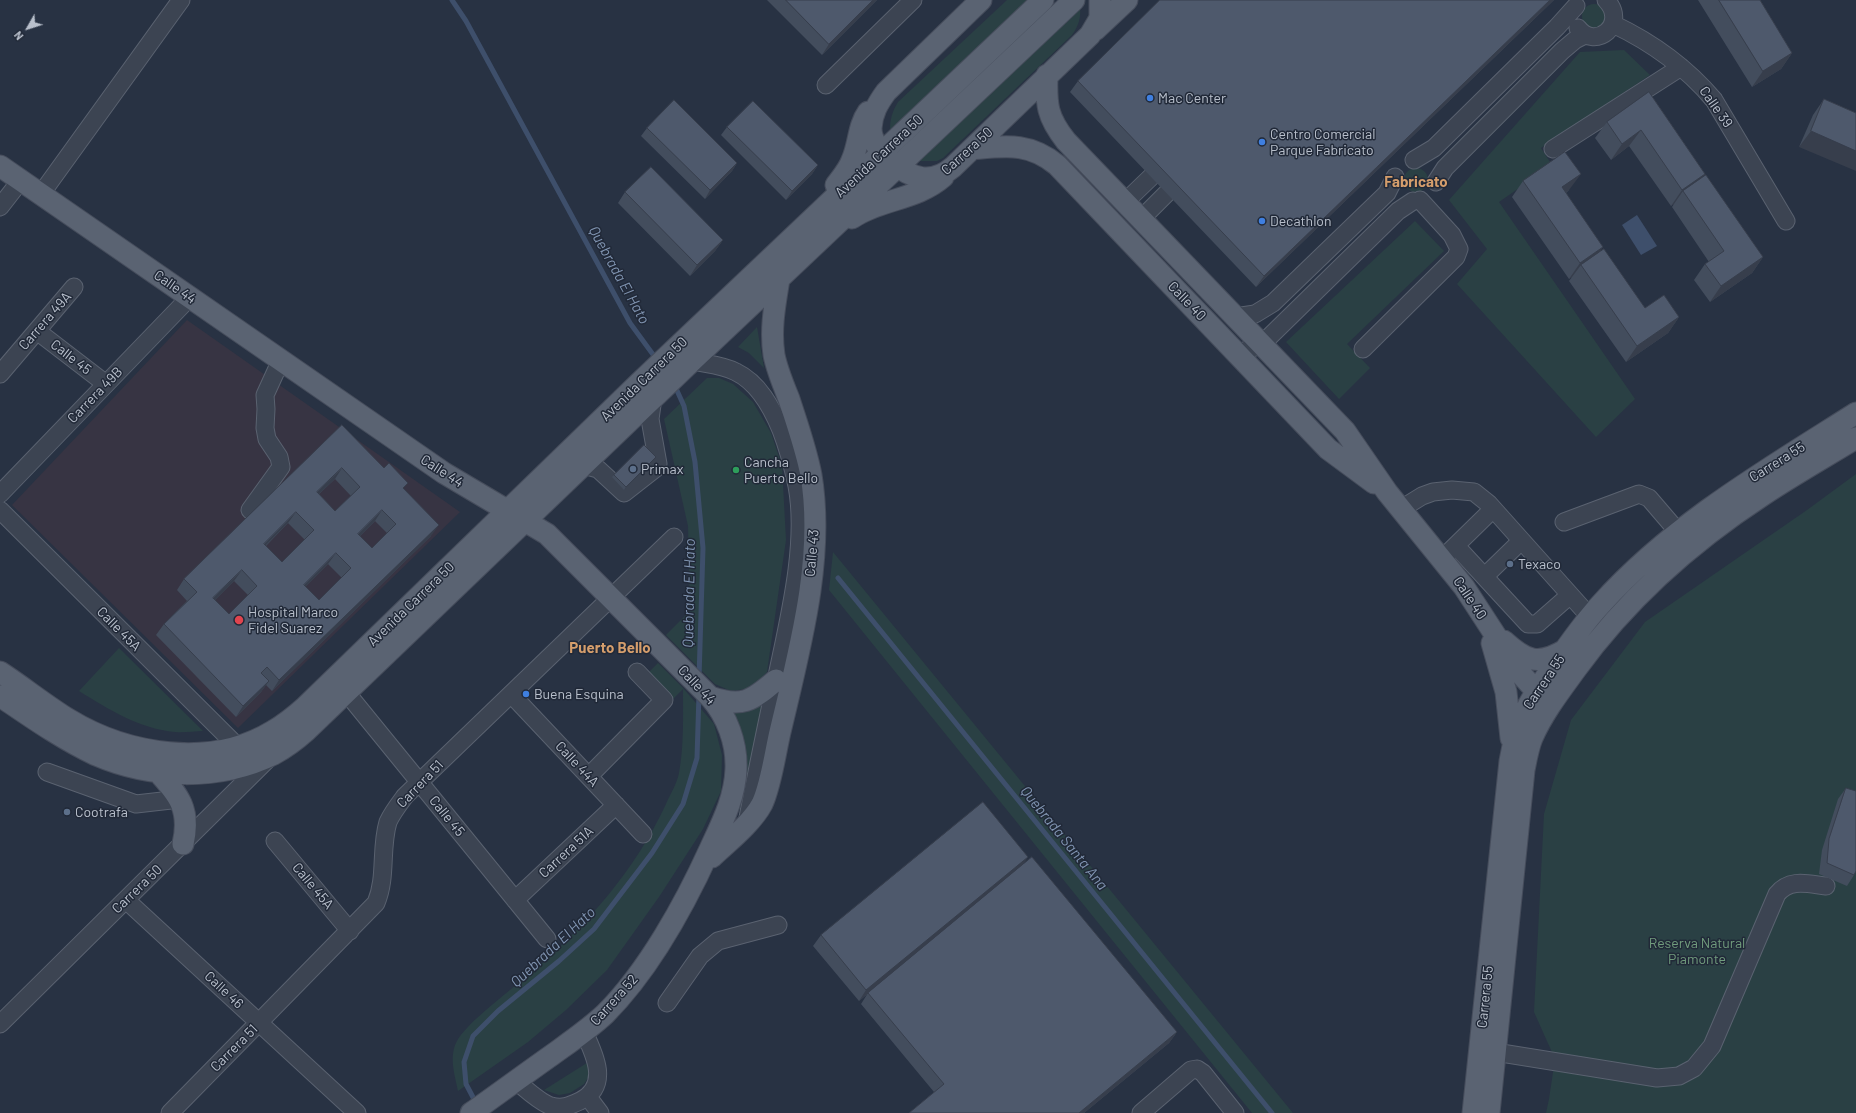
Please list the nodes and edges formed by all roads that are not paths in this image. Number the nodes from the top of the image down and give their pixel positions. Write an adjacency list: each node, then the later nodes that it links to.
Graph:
1 (181, 0): 29 (street)
2 (913, 0): 15 (street)
3 (981, 0): 16 (main road, Carrera 50)
4 (1043, 0): 19 (main road, Avenida Carrera 50)
5 (1074, 0): 22 (main road, Avenida Carrera 50)
6 (1100, 0): 11 (main road, Carrera 50)
7 (1113, 0): 11 (main road)
8 (1127, 0): 11 (main road)
9 (1579, 3): 12 (street); 20 (street)
10 (1612, 9): 12 (street); 13 (street, Calle 39)
11 (1090, 35): 14 (main road, Carrera 50)
12 (1585, 35): 27 (street)
13 (1680, 67): 18 (street); 34 (street, Calle 39)
14 (1048, 75): 17 (main road, Carrera 50); 31 (main road, Calle 40)
15 (826, 84)
16 (886, 92): 19 (main road, Carrera 50); 35 (main road)
17 (972, 148): 23 (main road, Carrera 50); 44 (main road, Calle 40)
18 (1553, 148)
19 (882, 152): 22 (main road, Carrera 50); 35 (main road, Avenida Carrera 50)
20 (1414, 160): 25 (street); 27 (street)
21 (0, 166): 26 (main road, Calle 44)
22 (897, 167): 23 (main road, Carrera 50); 36 (main road, Avenida Carrera 50)
23 (953, 167): 36 (main road)
24 (1151, 177): 31 (street)
25 (1395, 177): 30 (street); 40 (street)
26 (21, 180): 29 (main road, Calle 44); 32 (street)
27 (1436, 182): 30 (street)
28 (1167, 193): 33 (street)
29 (41, 194): 39 (main road, Calle 44)
30 (1416, 200): 42 (street); 43 (street)
31 (1125, 202): 33 (main road, Calle 40)
32 (0, 207)
33 (1141, 219): 40 (main road, Calle 40)
34 (1786, 221)
35 (808, 223): 46 (main road, Avenida Carrera 50)
36 (823, 237): 37 (main road, Avenida Carrera 50)
37 (779, 279): 46 (main road, Avenida Carrera 50); 91 (main road, Calle 43)
38 (74, 287): 41 (street, Carrera 49A)
39 (190, 297): 45 (main road, Calle 44); 48 (street, Carrera 49B)
40 (1235, 317): 42 (main road, Calle 40)
41 (37, 331): 47 (street, Carrera 49A); 48 (street, Calle 45)
42 (1262, 344): 44 (street); 53 (main road, Calle 40)
43 (1363, 348)
44 (1237, 354): 53 (main road, Calle 40)
45 (281, 360): 58 (street); 59 (main road, Calle 44)
46 (683, 360): 49 (main road, Avenida Carrera 50); 75 (street, Calle 43)
47 (0, 374)
48 (106, 384): 54 (street, Carrera 49B)
49 (646, 391): 52 (main road, Avenida Carrera 50); 52 (street); 59 (main road, Avenida Carrera 50)
50 (1856, 413): 62 (main road, Carrera 55)
51 (1856, 438): 81 (main road, Carrera 55)
52 (583, 465): 60 (main road, Avenida Carrera 50)
53 (1387, 492): 55 (main road, Calle 40)
54 (0, 494)
55 (1401, 509): 56 (street); 65 (main road, Calle 40)
56 (1493, 509): 64 (street); 65 (street)
57 (0, 510): 83 (street, Calle 45A)
58 (250, 510)
59 (506, 511): 60 (main road, Calle 44); 83 (main road, Avenida Carrera 50)
60 (525, 522): 69 (main road, Calle 44); 77 (main road, Avenida Carrera 50)
61 (1564, 522): 62 (street)
62 (1679, 533): 71 (main road, Carrera 55)
63 (674, 537): 69 (street, Carrera 51)
64 (1521, 540): 66 (street); 68 (street)
65 (1449, 552): 66 (street); 70 (main road, Calle 40)
66 (1485, 576): 67 (street)
67 (1497, 589): 68 (street); 70 (street)
68 (1570, 595): 71 (street)
69 (611, 597): 78 (street, Carrera 51); 80 (main road, Calle 44)
70 (1482, 614): 72 (main road); 76 (main road, Calle 40); 82 (main road)
71 (1590, 617): 72 (main road, Carrera 55)
72 (1565, 650): 76 (main road, Carrera 55)
73 (0, 672): 83 (main road, Avenida Carrera 50)
74 (637, 672): 87 (street)
75 (776, 680): 80 (main road); 91 (street, Calle 43)
76 (1535, 691): 81 (main road, Calle 40); 82 (main road, Carrera 55)
77 (346, 692): 84 (main road, Avenida Carrera 50); 88 (street, Calle 45)
78 (512, 694): 87 (street, Calle 44A); 88 (street, Carrera 51)
79 (0, 696): 85 (main road, Avenida Carrera 50)
80 (710, 697): 95 (main road, Calle 44)
81 (1550, 706): 106 (main road, Carrera 55)
82 (1512, 746): 115 (main road, Carrera 55)
83 (238, 747)
84 (274, 754): 85 (main road, Avenida Carrera 50); 94 (street, Carrera 50)
85 (157, 771): 89 (main road)
86 (47, 772): 89 (street)
87 (589, 776): 90 (street, Calle 44A)
88 (420, 783): 98 (street, Calle 45); 100 (street, Carrera 51)
89 (180, 799): 94 (main road)
90 (616, 805): 92 (street, Calle 44A); 98 (street, Carrera 51A)
91 (746, 823): 95 (main road, Calle 43)
92 (643, 834)
93 (276, 841): 100 (street, Calle 45A)
94 (183, 844): 97 (street, Carrera 50)
95 (702, 868): 105 (main road, Carrera 52)
96 (1826, 886): 106 (street)
97 (126, 900): 103 (street, Calle 46); 104 (street, Carrera 50)
98 (515, 900): 101 (street, Calle 45)
99 (778, 925): 102 (street)
100 (350, 931): 103 (street, Carrera 51)
101 (547, 939)
102 (667, 1003)
103 (259, 1022): 109 (street, Carrera 51); 110 (street, Calle 46)
104 (0, 1024)
105 (584, 1032): 107 (main road, Carrera 52); 108 (street)
106 (1495, 1052): 116 (main road, Carrera 55)
107 (516, 1081): 108 (street); 111 (main road, Carrera 52)
108 (588, 1097): 112 (street)
109 (177, 1111)
110 (357, 1113)
111 (471, 1113)
112 (600, 1113)
113 (1141, 1113): 114 (street)
114 (1235, 1113)
115 (1473, 1113)
116 (1489, 1113)

